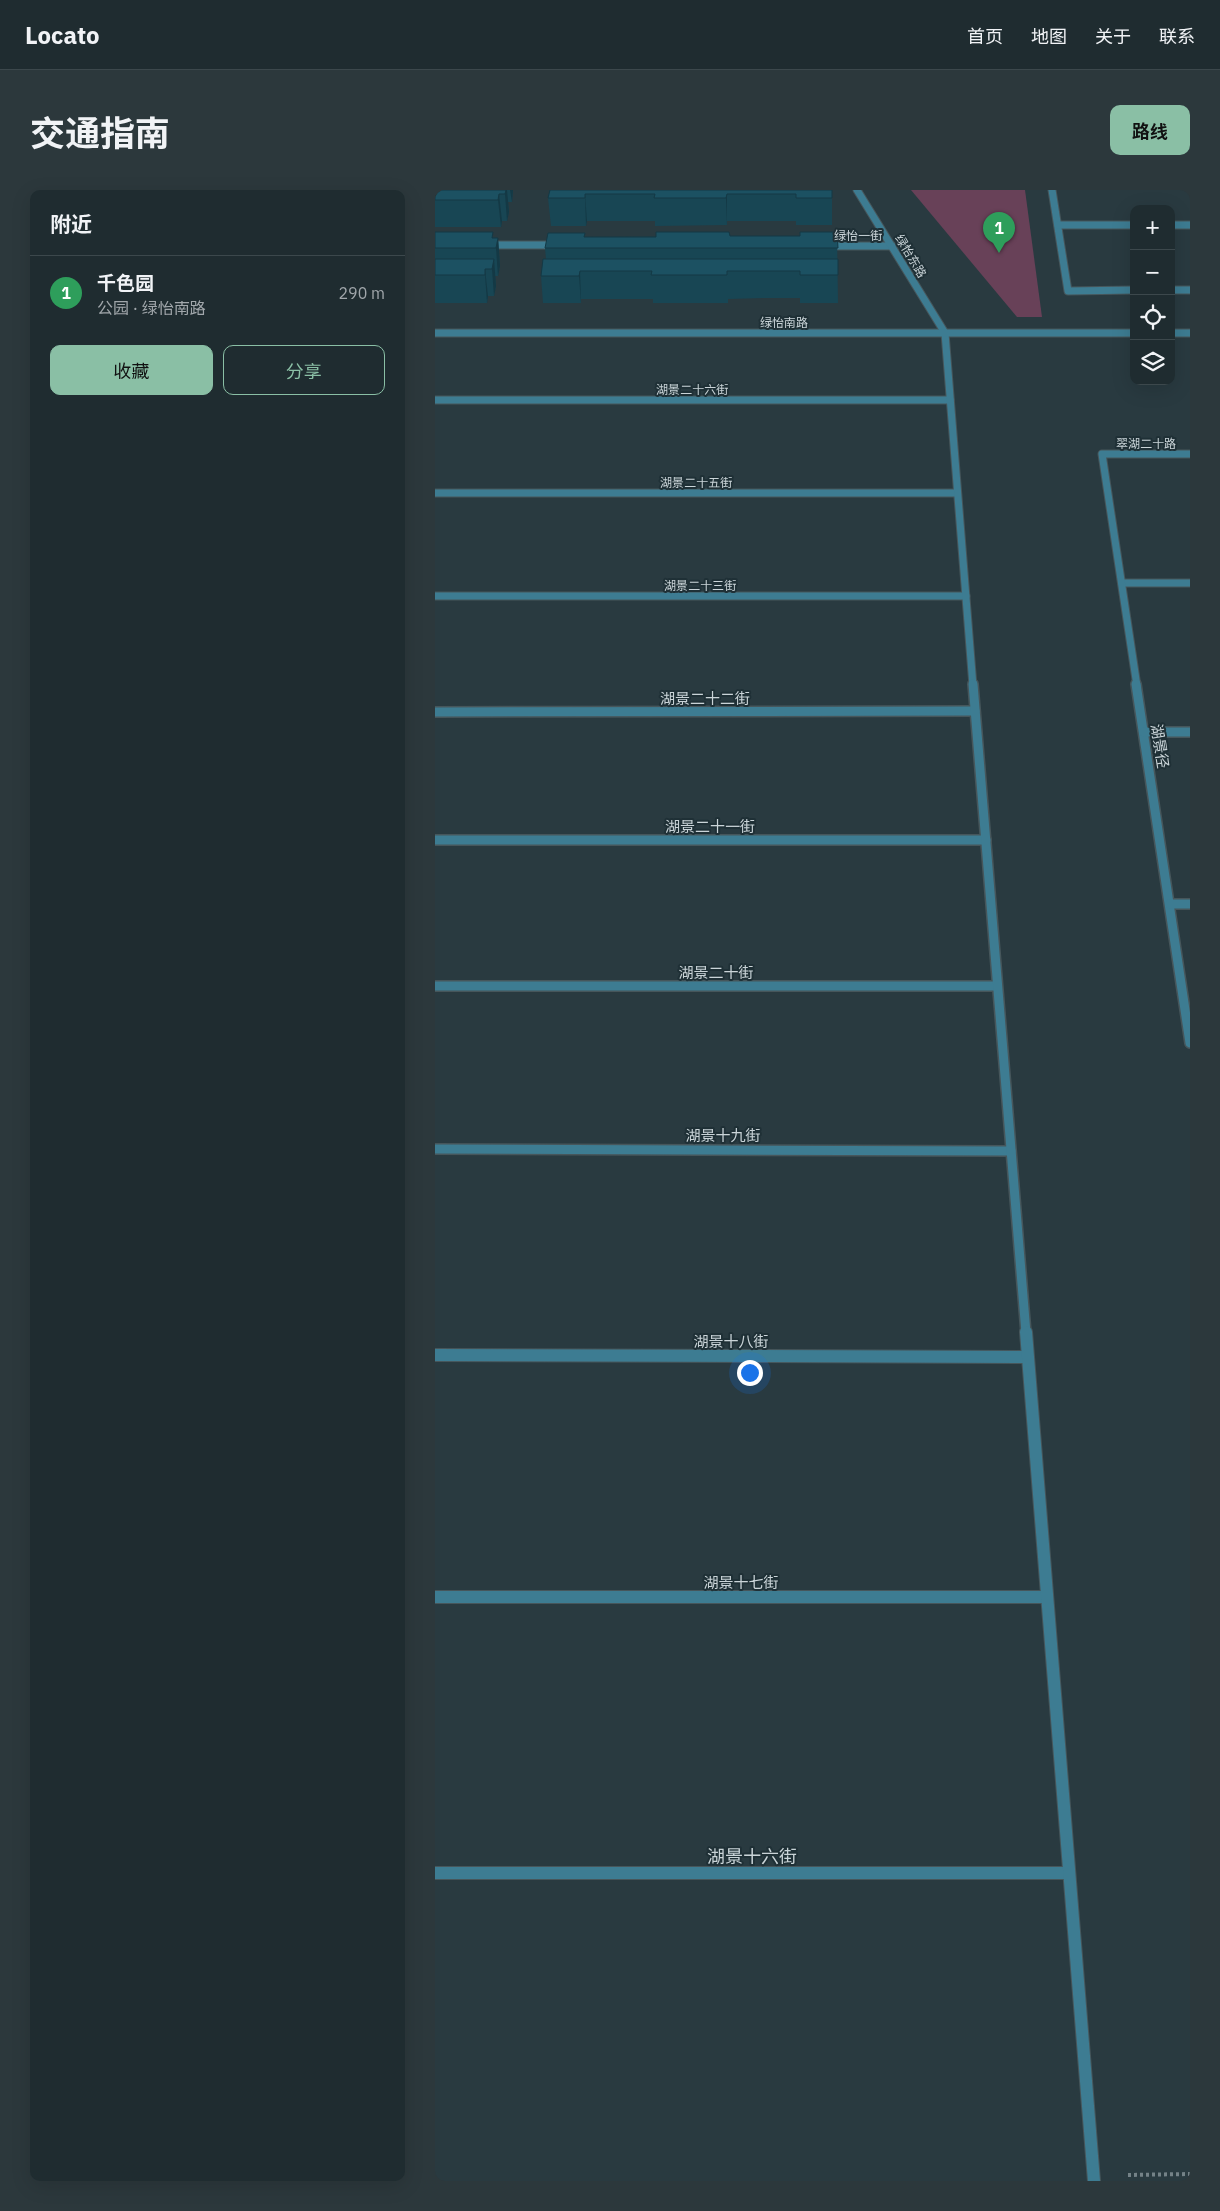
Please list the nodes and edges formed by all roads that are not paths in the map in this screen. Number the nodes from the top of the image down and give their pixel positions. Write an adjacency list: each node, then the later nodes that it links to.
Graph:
1 (857, 190): 10 (street, 绿怡东路)
2 (1053, 190): 3 (street)
3 (1058, 225): 4 (street); 11 (street)
4 (1130, 225)
5 (1175, 225): 6 (street)
6 (1190, 225)
7 (475, 245): 8 (street)
8 (564, 245)
9 (822, 246): 10 (street, 绿怡一街)
10 (891, 246): 15 (street, 绿怡东路)
11 (1130, 290)
12 (1175, 290): 13 (street)
13 (1190, 290)
14 (435, 333): 15 (street, 绿怡南路)
15 (945, 333): 16 (street, 绿怡南路); 20 (street)
16 (1130, 333)
17 (1175, 333): 18 (street)
18 (1190, 333)
19 (435, 400): 20 (street, 湖景二十六街)
20 (950, 400): 24 (street)
21 (1102, 454): 22 (street, 翠湖二十路); 25 (street, 湖景径)
22 (1190, 454)
23 (435, 493): 24 (street, 湖景二十五街)
24 (957, 493): 28 (street)
25 (1122, 583): 26 (street); 31 (street, 湖景径)
26 (1190, 583)
27 (435, 596): 28 (street, 湖景二十三街)
28 (966, 596): 29 (street)
29 (975, 711): 30 (street, 湖景二十二街); 34 (street)
30 (435, 712)
31 (1144, 732): 32 (street); 35 (street, 湖景径)
32 (1190, 732)
33 (435, 840): 34 (street, 湖景二十一街)
34 (986, 840): 38 (street)
35 (1170, 904): 36 (street); 39 (street, 湖景径)
36 (1190, 904)
37 (435, 986): 38 (street, 湖景二十街)
38 (997, 986): 41 (street)
39 (1190, 1043)
40 (435, 1149): 41 (street, 湖景十九街)
41 (1011, 1151): 43 (street)
42 (435, 1356): 43 (street, 湖景十八街)
43 (1027, 1356): 45 (street)
44 (435, 1597): 45 (street, 湖景十七街)
45 (1047, 1597): 47 (street)
46 (435, 1873): 47 (street, 湖景十六街)
47 (1069, 1873): 48 (street)
48 (1093, 2179)

